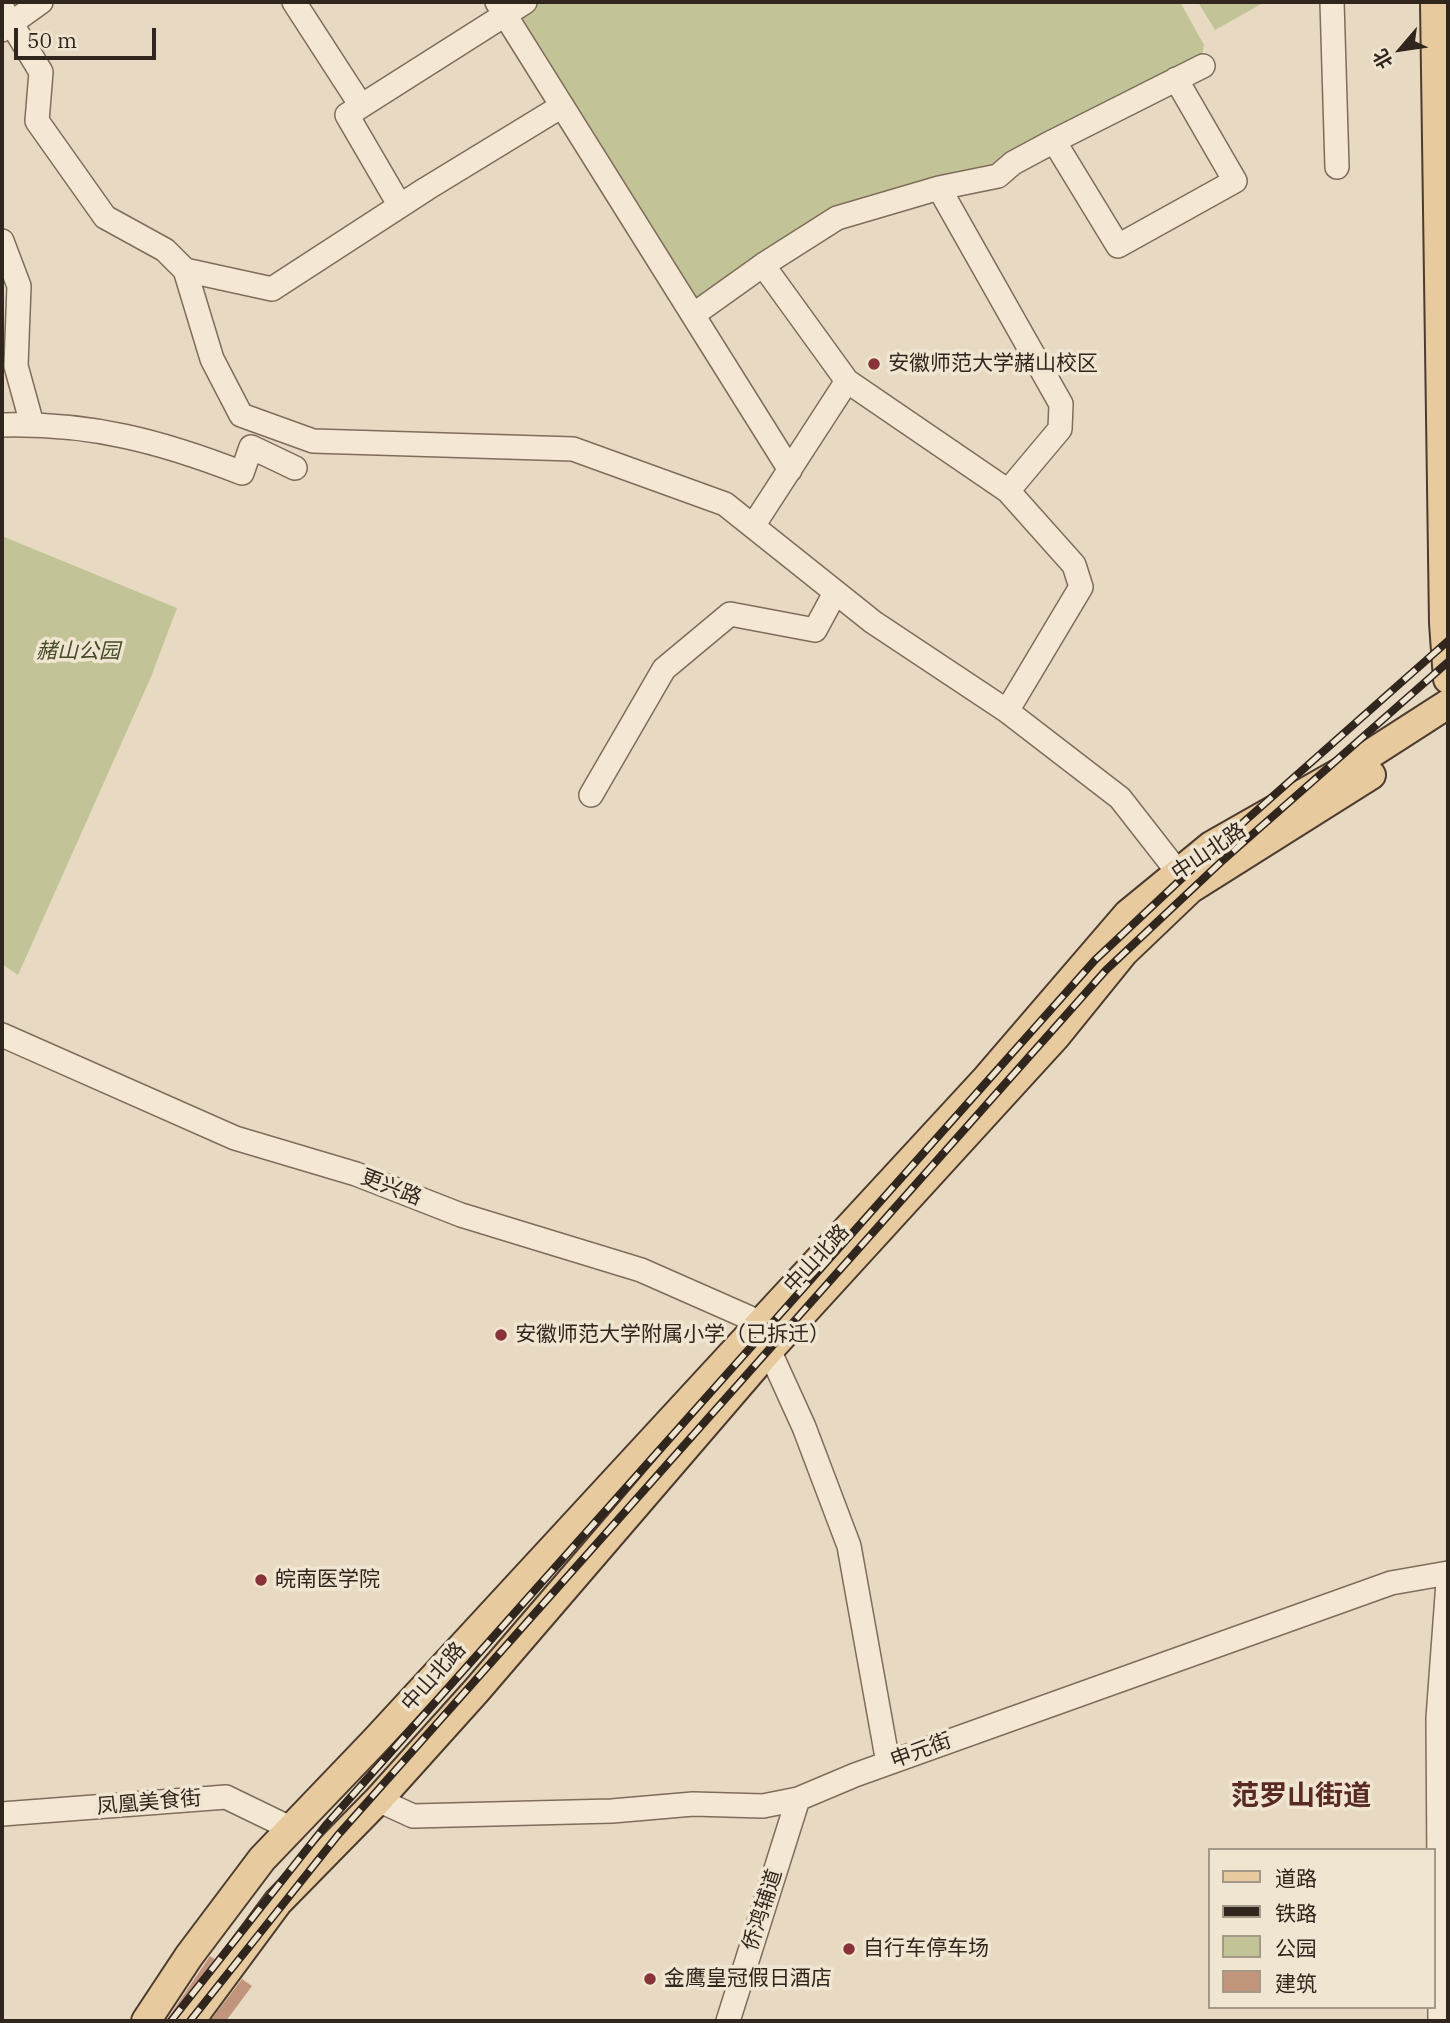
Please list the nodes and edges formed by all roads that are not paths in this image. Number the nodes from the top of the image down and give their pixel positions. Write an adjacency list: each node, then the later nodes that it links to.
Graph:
1 (41, 2): 7 (street)
2 (294, 2): 10 (street)
3 (525, 2): 6 (street)
4 (1332, 2): 13 (street)
5 (1435, 2): 28 (main road)
6 (501, 8): 10 (street); 11 (street)
7 (4, 20): 18 (street)
8 (1203, 66): 9 (street)
9 (1176, 79): 12 (street); 12 (street)
10 (360, 104): 15 (street)
11 (562, 106): 15 (street); 19 (street)
12 (1054, 141): 14 (street)
13 (1337, 167)
14 (939, 188): 17 (street); 25 (street)
15 (400, 206): 18 (street)
16 (2, 241): 21 (street)
17 (763, 265): 19 (street); 20 (street)
18 (185, 270): 23 (street)
19 (693, 315): 24 (street)
20 (847, 381): 24 (street); 25 (street)
21 (32, 424): 22 (street); 23 (street)
22 (2, 425)
23 (302, 437): 26 (street)
24 (790, 470): 26 (street)
25 (1008, 491): 30 (street)
26 (753, 526): 27 (street)
27 (835, 593): 30 (street); 32 (street)
28 (1448, 679)
29 (1448, 704): 33 (main road, 中山北路)
30 (1007, 711): 33 (street)
31 (1448, 727): 35 (main road)
32 (591, 795)
33 (1177, 871): 35 (main road, 中山北路)
34 (2, 1035): 35 (street, 更兴路)
35 (769, 1337): 38 (street); 40 (main road); 42 (main road, 中山北路)
36 (1448, 1573): 38 (street, 申元街)
37 (1448, 1582): 46 (street)
38 (888, 1763): 39 (street, 申元街)
39 (798, 1799): 40 (street, 申元街); 45 (street, 侨鸿辅道)
40 (378, 1800): 44 (main road)
41 (2, 1815): 42 (street, 凤凰美食街)
42 (290, 1828): 43 (main road, 中山北路)
43 (146, 2021)
44 (190, 2021)
45 (728, 2021)
46 (1440, 2021)

